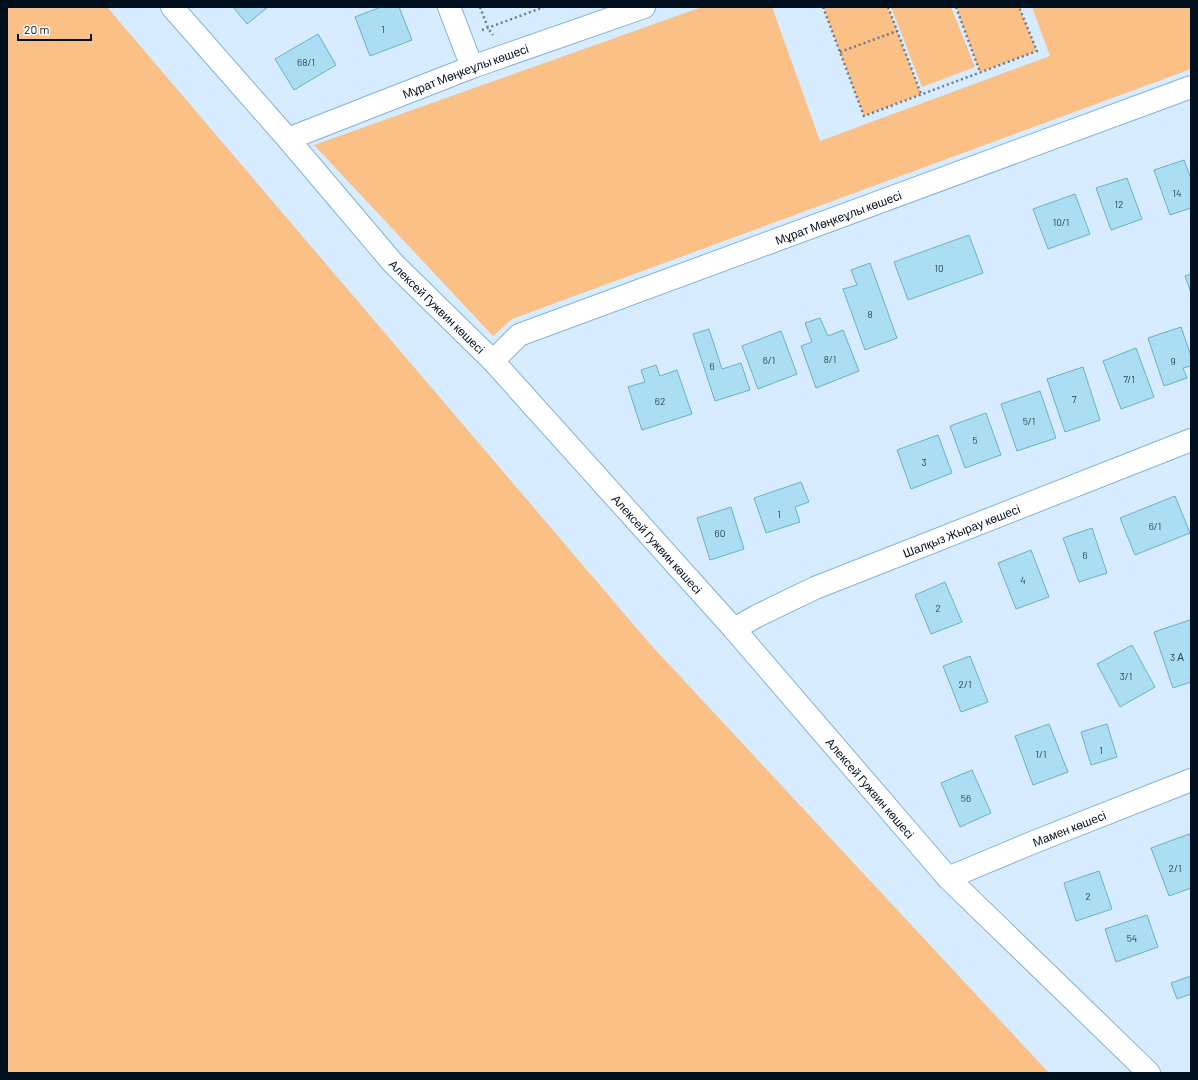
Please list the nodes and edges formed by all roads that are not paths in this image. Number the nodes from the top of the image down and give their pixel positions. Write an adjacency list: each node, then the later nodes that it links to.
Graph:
1 (172, 7): 6 (street, Алексей Гужвин көшесі)
2 (449, 7): 4 (street)
3 (644, 7): 4 (street, Мұрат Мөңкеұлы көшесі)
4 (472, 67): 6 (street, Мұрат Мөңкеұлы көшесі)
5 (1191, 87): 7 (street, Мұрат Мөңкеұлы көшесі)
6 (288, 139): 7 (street, Алексей Гужвин көшесі)
7 (493, 361): 9 (street, Алексей Гужвин көшесі)
8 (1191, 440): 9 (street, Шалқыз Жырау көшесі)
9 (734, 629): 11 (street, Алексей Гужвин көшесі)
10 (1191, 780): 11 (street, Мамен көшесі)
11 (948, 878): 12 (street, Алексей Гужвин көшесі)
12 (1149, 1073)

